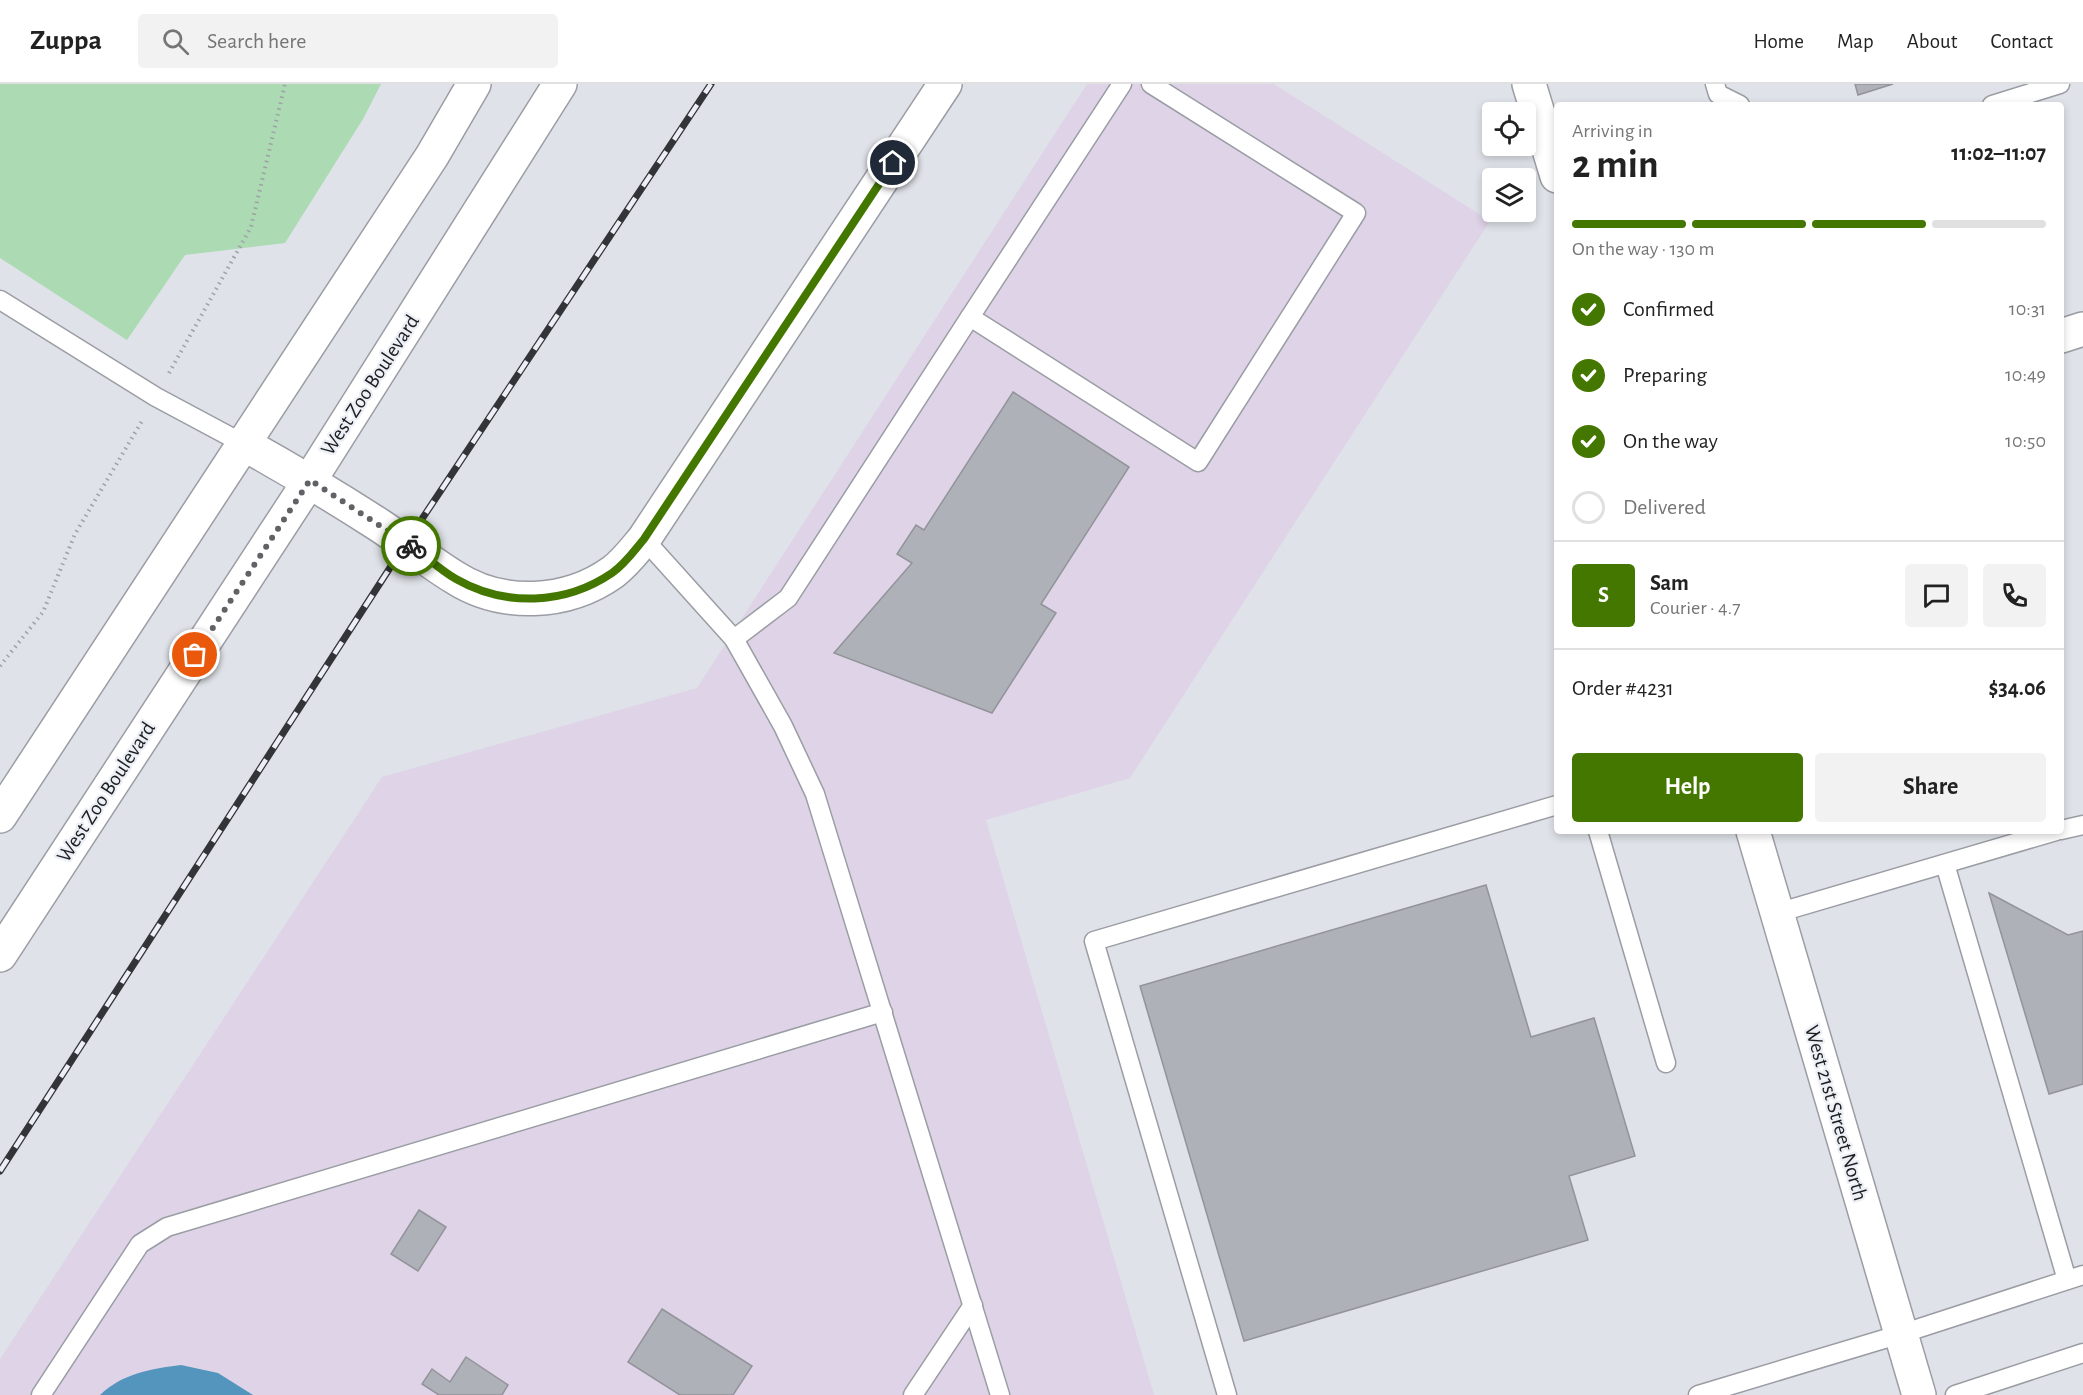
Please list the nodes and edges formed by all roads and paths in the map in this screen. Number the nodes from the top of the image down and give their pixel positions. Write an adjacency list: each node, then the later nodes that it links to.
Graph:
1 (285, 84): 17 (path)
2 (474, 84): 19 (main road)
3 (560, 84): 20 (main road, West Zoo Boulevard)
4 (945, 84): 21 (main road)
5 (1122, 84): 14 (lane)
6 (1151, 84): 14 (lane)
7 (1529, 84): 12 (main road)
8 (1715, 84): 10 (lane)
9 (2060, 84): 11 (lane)
10 (1734, 102)
11 (2002, 102)
12 (1554, 167)
13 (0, 300): 19 (lane)
14 (970, 317): 22 (lane)
15 (2083, 329): 16 (main road)
16 (2064, 335)
17 (168, 376)
18 (144, 418): 23 (path)
19 (242, 443): 20 (main road); 25 (main road)
20 (310, 480): 21 (main road); 33 (main road, West Zoo Boulevard)
21 (644, 539): 22 (lane)
22 (734, 639): 34 (lane)
23 (0, 666)
24 (1554, 806): 43 (lane)
25 (0, 816)
26 (2083, 825): 27 (lane)
27 (2064, 829)
28 (1599, 834): 35 (lane)
29 (1754, 834): 32 (main road, West 21st Street North)
30 (2046, 834): 31 (lane)
31 (1945, 864): 32 (lane); 36 (lane)
32 (1777, 913): 38 (main road, West 21st Street North)
33 (0, 955)
34 (882, 1012): 37 (lane); 40 (lane)
35 (1666, 1064)
36 (2075, 1277): 38 (lane)
37 (973, 1305): 41 (lane); 42 (lane)
38 (1901, 1334): 44 (lane); 45 (main road, West 21st Street North)
39 (2083, 1353): 46 (lane)
40 (41, 1395)
41 (914, 1395)
42 (1000, 1395)
43 (1227, 1395)
44 (1698, 1395)
45 (1919, 1395)
46 (1955, 1395)

